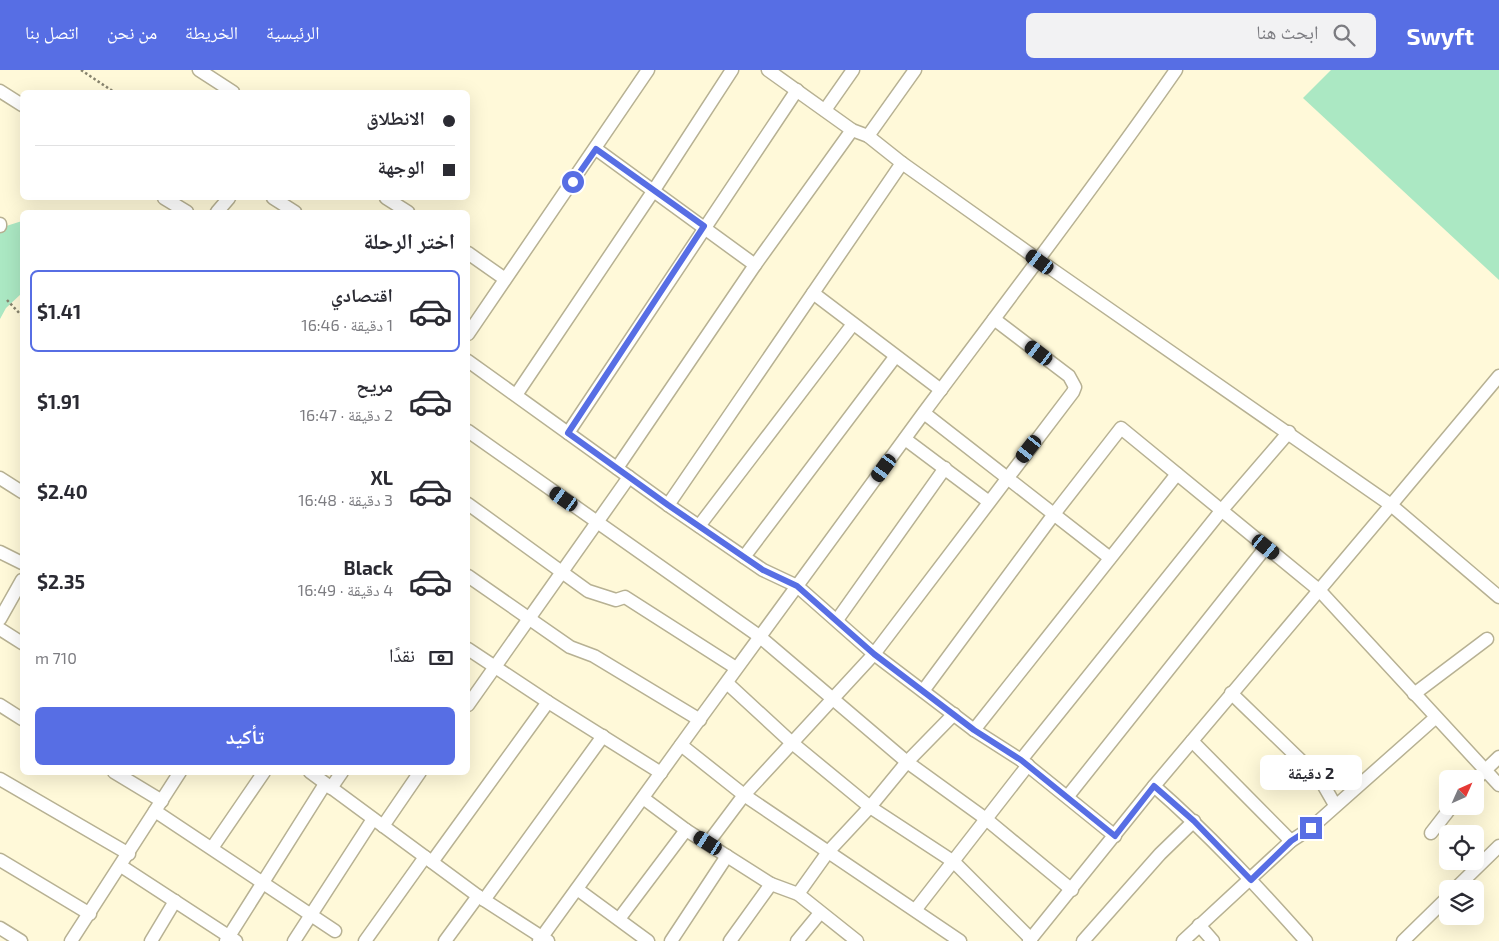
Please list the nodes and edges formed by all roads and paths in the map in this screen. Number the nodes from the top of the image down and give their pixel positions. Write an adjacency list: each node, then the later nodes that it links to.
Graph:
1 (81, 70): 9 (path)
2 (199, 70): 10 (street)
3 (648, 70): 17 (street)
4 (732, 70): 19 (street)
5 (768, 70): 11 (street)
6 (852, 70): 14 (street)
7 (915, 70): 16 (street)
8 (1176, 70): 30 (street)
9 (111, 90)
10 (230, 90)
11 (797, 90): 14 (street); 28 (street)
12 (0, 91): 13 (street)
13 (20, 104)
14 (825, 110): 15 (street)
15 (852, 130): 16 (street); 31 (street)
16 (868, 136): 18 (street)
17 (596, 149): 19 (street); 32 (street)
18 (902, 163): 30 (street); 33 (street)
19 (654, 190): 28 (street); 43 (street)
20 (167, 200): 25 (street)
21 (227, 200): 26 (street)
22 (276, 200): 27 (street)
23 (390, 200): 24 (street)
24 (402, 207)
25 (184, 210)
26 (219, 210)
27 (292, 210)
28 (704, 226): 31 (street); 47 (street)
29 (470, 254): 32 (street)
30 (1040, 262): 36 (street); 46 (street)
31 (755, 265): 49 (street)
32 (506, 278): 38 (street)
33 (813, 293): 37 (street); 58 (street)
34 (7, 300): 35 (path)
35 (20, 314)
36 (994, 319): 42 (street); 54 (street)
37 (853, 324): 39 (street); 63 (street)
38 (470, 328)
39 (895, 357): 42 (street); 66 (street)
40 (470, 361): 43 (street)
41 (1499, 376): 59 (street)
42 (942, 390): 44 (street)
43 (516, 395): 47 (street)
44 (924, 413): 48 (street); 54 (street)
45 (470, 432): 62 (street)
46 (1289, 432): 59 (street); 60 (street)
47 (568, 433): 49 (street)
48 (905, 439): 50 (street); 72 (street)
49 (617, 468): 52 (street)
50 (945, 468): 56 (street); 77 (street)
51 (1177, 474): 60 (street); 61 (street); 67 (street)
52 (629, 477): 58 (street); 62 (street)
53 (0, 478): 55 (street)
54 (1007, 478): 56 (street); 61 (street)
55 (20, 491)
56 (989, 502): 83 (street)
57 (470, 505): 69 (street)
58 (668, 505): 63 (street)
59 (1391, 505): 73 (street); 74 (street)
60 (1221, 511): 64 (street); 105 (street)
61 (1054, 514): 67 (street); 87 (street)
62 (596, 522): 69 (street); 79 (street)
63 (698, 526): 66 (street)
64 (1266, 547): 73 (street); 119 (street)
65 (0, 552): 68 (street)
66 (744, 556): 72 (street)
67 (1110, 558): 98 (street)
68 (20, 562)
69 (562, 571): 76 (street); 85 (street)
70 (470, 577): 76 (street)
71 (20, 584): 75 (street)
72 (797, 586): 77 (street); 79 (street)
73 (1320, 592): 88 (street); 89 (street)
74 (1499, 597)
75 (0, 619)
76 (528, 619): 84 (street); 97 (street)
77 (836, 620): 83 (street)
78 (0, 630): 81 (street)
79 (759, 636): 85 (street); 90 (street)
80 (1487, 638): 89 (street)
81 (20, 642)
82 (470, 650): 84 (street)
83 (874, 654): 87 (street); 90 (street)
84 (494, 668): 91 (street); 92 (street)
85 (736, 668): 86 (street)
86 (727, 683): 97 (street); 101 (street)
87 (923, 691): 94 (street)
88 (1231, 693): 100 (street); 121 (street)
89 (1414, 694): 96 (street)
90 (832, 700): 101 (street); 104 (street)
91 (470, 702)
92 (548, 702): 99 (street); 139 (street)
93 (0, 706): 95 (street)
94 (954, 714): 98 (street); 104 (street)
95 (20, 718)
96 (1435, 718): 106 (street); 121 (street)
97 (700, 720): 102 (street)
98 (974, 730): 105 (street)
99 (603, 736): 107 (street); 149 (street)
100 (1192, 741): 116 (street); 131 (street)
101 (792, 742): 118 (street); 123 (street)
102 (681, 745): 107 (street); 118 (street)
103 (1499, 757): 106 (street)
104 (907, 762): 123 (street); 125 (street)
105 (1025, 762): 119 (street); 125 (street)
106 (1484, 769): 117 (street)
107 (661, 773): 120 (street)
108 (118, 775): 122 (street)
109 (178, 775): 122 (street)
110 (262, 775): 134 (street)
111 (314, 775): 115 (street)
112 (339, 775): 115 (street)
113 (417, 775): 127 (street)
114 (0, 779): 136 (street)
115 (328, 786): 127 (street); 144 (street)
116 (1154, 786): 126 (street); 130 (street)
117 (1499, 786)
118 (744, 795): 132 (street); 135 (street)
119 (1068, 796): 130 (street)
120 (643, 798): 128 (street); 146 (street)
121 (1335, 805): 131 (street)
122 (159, 806): 134 (street); 136 (street)
123 (870, 808): 135 (street); 140 (street)
124 (1445, 815): 129 (street)
125 (986, 819): 140 (street); 147 (street)
126 (1194, 821): 142 (street); 175 (street)
127 (378, 822): 139 (street); 155 (street)
128 (686, 830): 132 (street); 156 (street)
129 (1431, 833)
130 (1115, 836): 147 (street)
131 (1291, 841): 142 (street)
132 (708, 843): 137 (street)
133 (1499, 846): 143 (street)
134 (212, 848): 144 (street)
135 (828, 852): 148 (street); 152 (street)
136 (129, 854): 141 (street)
137 (727, 856): 145 (street); 170 (street)
138 (0, 860): 154 (street)
139 (428, 860): 149 (street); 167 (street)
140 (954, 862): 152 (street); 162 (street)
141 (121, 866): 150 (street); 154 (street)
142 (1251, 880): 157 (street); 178 (street)
143 (1464, 880)
144 (263, 883): 155 (street); 160 (street)
145 (772, 884): 148 (street); 171 (street)
146 (577, 889): 156 (street); 161 (street)
147 (1072, 890): 162 (street)
148 (798, 894): 153 (street)
149 (481, 898): 161 (street); 168 (street)
150 (175, 901): 160 (street); 165 (street)
151 (1439, 906): 179 (street)
152 (916, 909): 174 (street)
153 (820, 913): 172 (street); 173 (street)
154 (90, 914): 164 (street)
155 (311, 915): 159 (street); 166 (street)
156 (619, 919): 169 (street)
157 (1199, 926): 176 (street); 177 (street)
158 (0, 928): 163 (street)
159 (335, 931)
160 (230, 940)
161 (543, 940)
162 (1030, 940)
163 (21, 941)
164 (71, 941)
165 (151, 941)
166 (294, 941)
167 (365, 941)
168 (446, 941)
169 (648, 941)
170 (671, 941)
171 (730, 941)
172 (797, 941)
173 (857, 941)
174 (960, 941)
175 (1083, 941)
176 (1183, 941)
177 (1213, 941)
178 (1306, 941)
179 (1403, 941)

